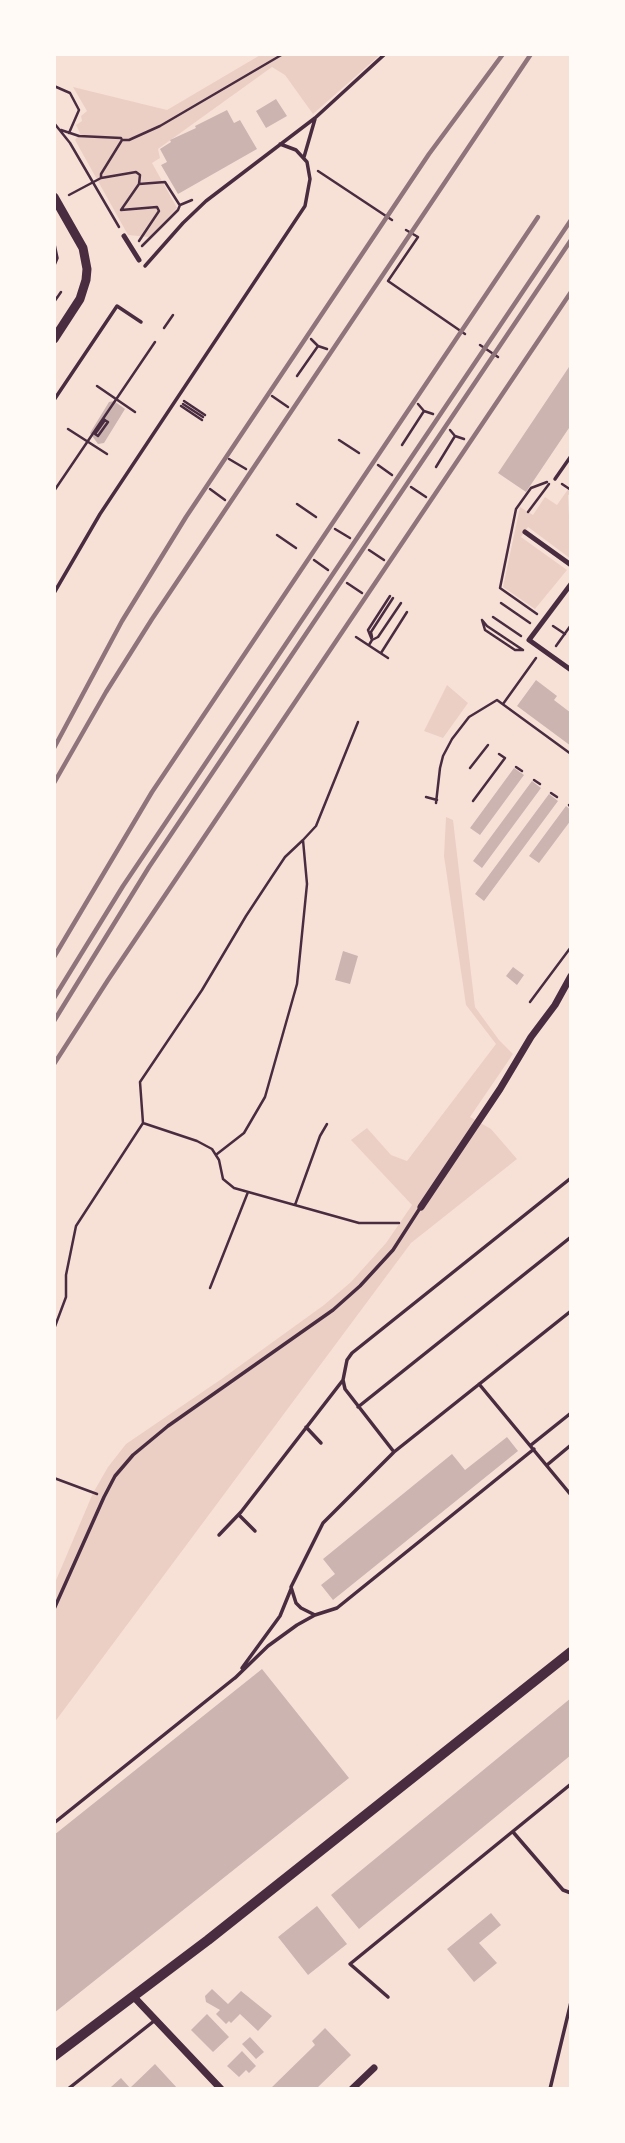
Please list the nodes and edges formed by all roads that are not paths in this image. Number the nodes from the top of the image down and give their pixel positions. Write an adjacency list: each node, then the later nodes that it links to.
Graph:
1 (385, 54): 2 (lane)
2 (316, 118): 3 (lane); 4 (lane)
3 (280, 144): 4 (lane); 10 (lane)
4 (306, 160): 19 (lane)
5 (54, 197): 12 (street)
6 (124, 236): 8 (street)
7 (54, 244): 9 (lane)
8 (139, 260)
9 (54, 265)
10 (145, 267)
11 (141, 322): 13 (lane)
12 (54, 339)
13 (54, 400)
14 (571, 456): 15 (lane)
15 (555, 479)
16 (524, 532): 17 (street)
17 (571, 565)
18 (571, 584): 20 (street)
19 (54, 593)
20 (571, 670)
21 (571, 976): 23 (street)
22 (571, 1178): 26 (lane)
23 (421, 1207): 41 (lane)
24 (571, 1237): 28 (lane)
25 (571, 1311): 27 (lane)
26 (343, 1380): 28 (lane); 30 (lane)
27 (479, 1384): 33 (lane); 34 (lane)
28 (358, 1407): 34 (lane)
29 (571, 1413): 33 (lane)
30 (306, 1427): 31 (lane); 37 (lane)
31 (321, 1443)
32 (571, 1445): 35 (lane)
33 (533, 1447): 35 (lane); 42 (lane)
34 (394, 1452): 40 (lane)
35 (547, 1465): 36 (lane)
36 (571, 1495)
37 (238, 1514): 38 (lane); 39 (lane)
38 (254, 1531)
39 (219, 1535)
40 (291, 1587): 42 (lane); 44 (lane)
41 (54, 1609)
42 (315, 1615): 44 (lane)
43 (571, 1652): 49 (main road)
44 (235, 1678): 46 (lane)
45 (571, 1784): 47 (lane)
46 (54, 1823)
47 (512, 1831): 48 (lane); 50 (lane)
48 (571, 1893)
49 (133, 1996): 52 (street); 53 (main road)
50 (388, 1997)
51 (571, 2002): 58 (lane)
52 (154, 2021): 55 (lane); 56 (street)
53 (54, 2056)
54 (374, 2068): 57 (street)
55 (68, 2089)
56 (221, 2089)
57 (352, 2089)
58 (550, 2089)

